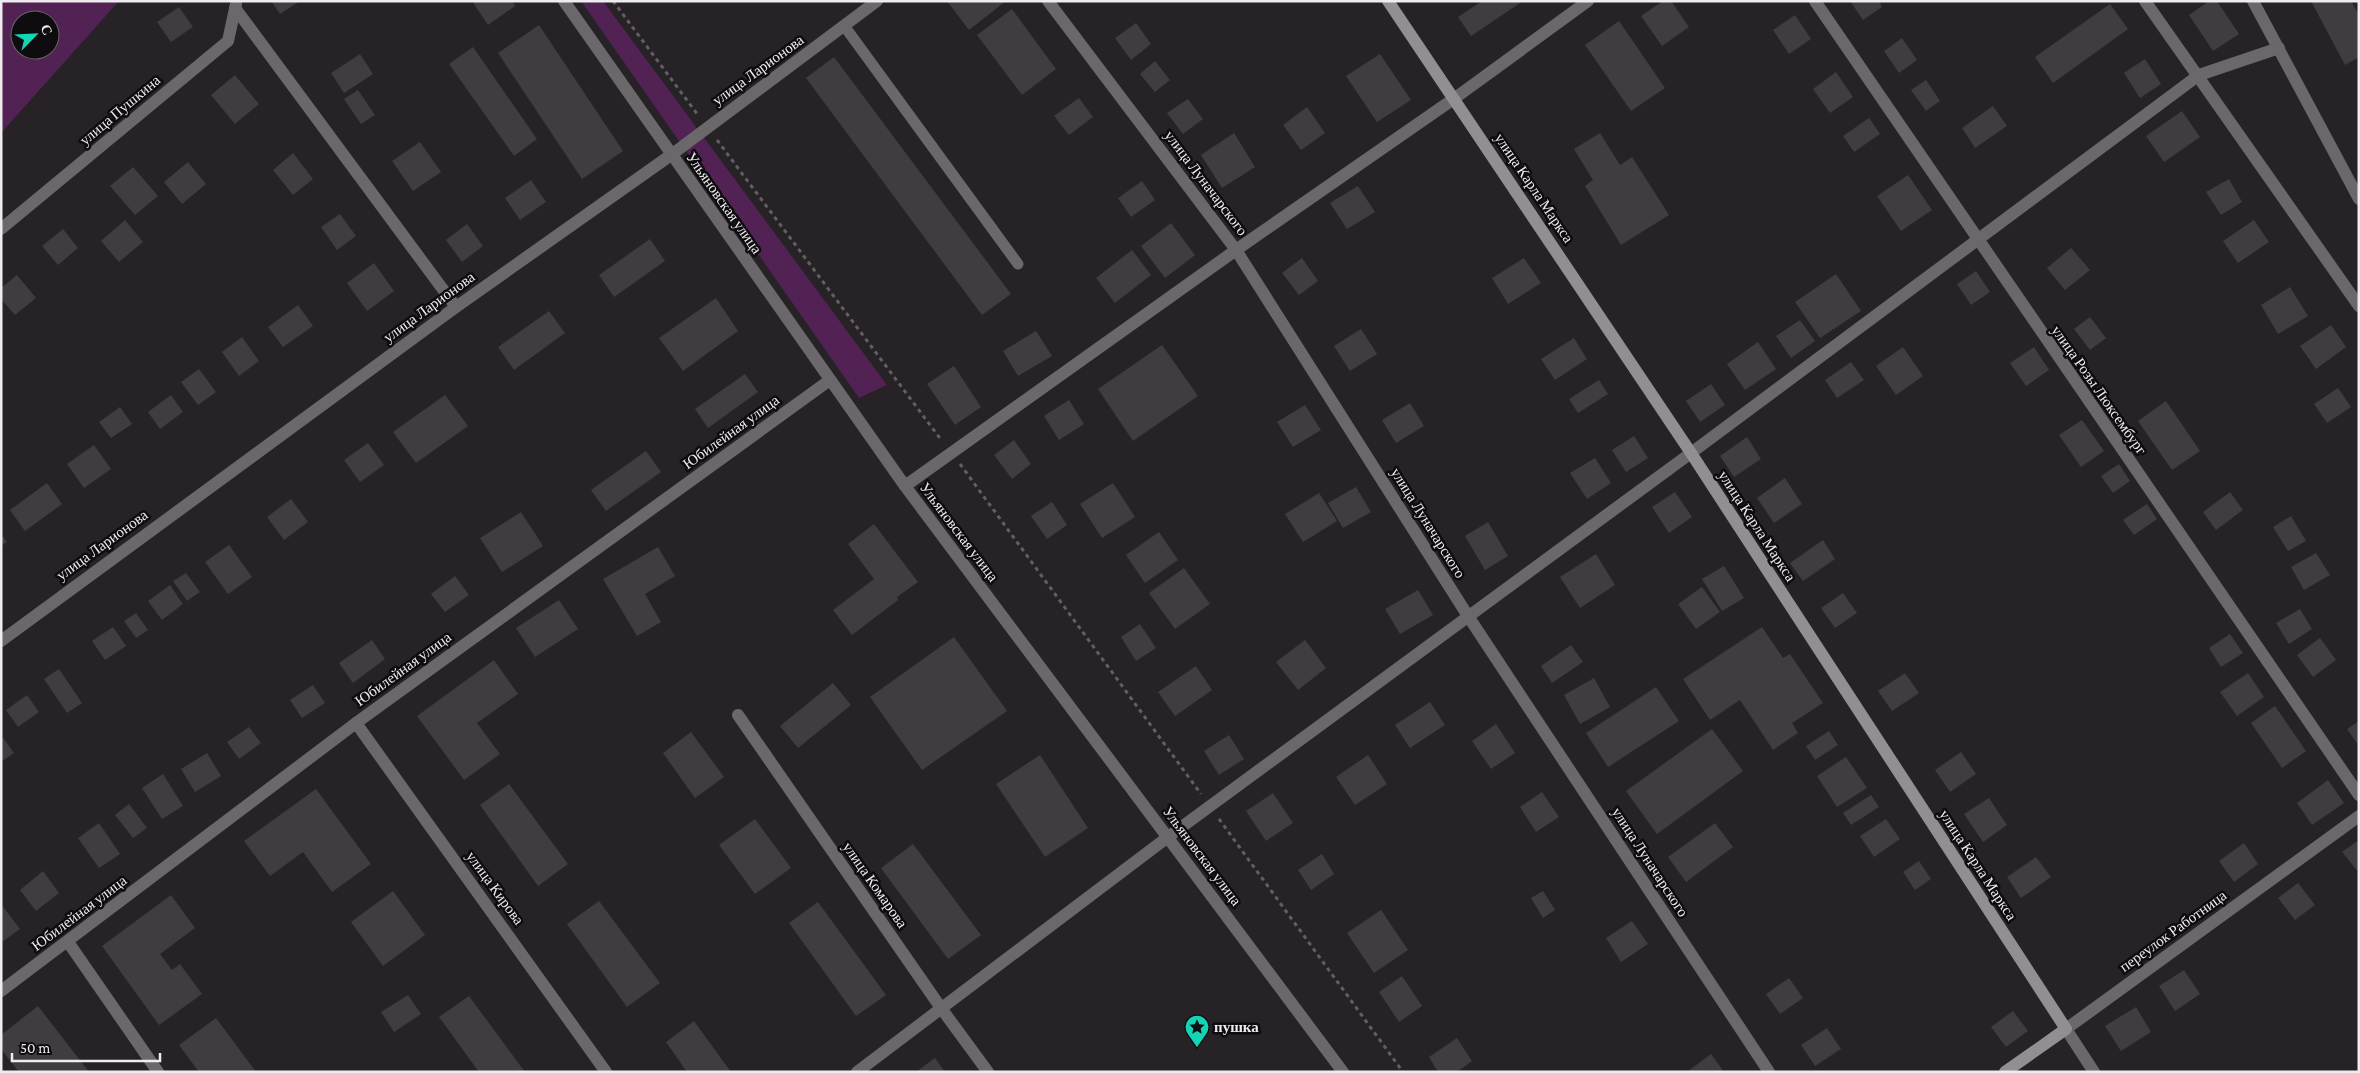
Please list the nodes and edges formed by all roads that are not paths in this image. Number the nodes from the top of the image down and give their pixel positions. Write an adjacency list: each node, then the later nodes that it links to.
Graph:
1 (564, 1): 14 (street, Ульяновская улица)
2 (877, 1): 10 (street, улица Ларионова)
3 (1048, 1): 18 (street, улица Луначарского)
4 (1388, 1): 13 (main road, улица Карла Маркса)
5 (1588, 1): 13 (street)
6 (1815, 1): 17 (street, улица Розы Люксембург)
7 (2145, 1): 12 (street)
8 (2253, 1): 11 (street)
9 (236, 5): 16 (street, улица Пушкина); 21 (street)
10 (845, 27): 14 (street, улица Ларионова); 19 (lane)
11 (2279, 48): 12 (street); 15 (street)
12 (2199, 75): 17 (street); 20 (street)
13 (1455, 98): 18 (street); 23 (main road, улица Карла Маркса)
14 (671, 155): 21 (street, улица Ларионова); 22 (street, Ульяновская улица)
15 (2359, 199)
16 (1, 229)
17 (1977, 240): 23 (street); 29 (street, улица Розы Люксембург)
18 (1236, 250): 24 (street); 25 (street, улица Луначарского)
19 (1018, 264)
20 (2359, 306)
21 (456, 307): 26 (street, улица Ларионова)
22 (830, 380): 24 (street, Ульяновская улица); 28 (street, Юбилейная улица)
23 (1690, 453): 25 (street); 35 (main road, улица Карла Маркса)
24 (905, 486): 31 (street, Ульяновская улица)
25 (1468, 616): 31 (street); 41 (street, улица Луначарского)
26 (1, 640)
27 (738, 715): 34 (street, улица Комарова)
28 (356, 723): 32 (street, Юбилейная улица); 37 (street, улица Кирова)
29 (2359, 795)
30 (2359, 816): 35 (street, переулок Работница)
31 (1168, 837): 34 (street); 40 (street, Ульяновская улица)
32 (68, 942): 33 (street, Юбилейная улица); 36 (street)
33 (1, 991)
34 (941, 1008): 38 (street); 39 (street, улица Комарова)
35 (2066, 1029): 42 (main road, переулок Работница); 43 (street, улица Карла Маркса)
36 (158, 1072)
37 (606, 1072)
38 (857, 1072)
39 (988, 1072)
40 (1343, 1072)
41 (1769, 1072)
42 (2005, 1072)
43 (2094, 1072)

